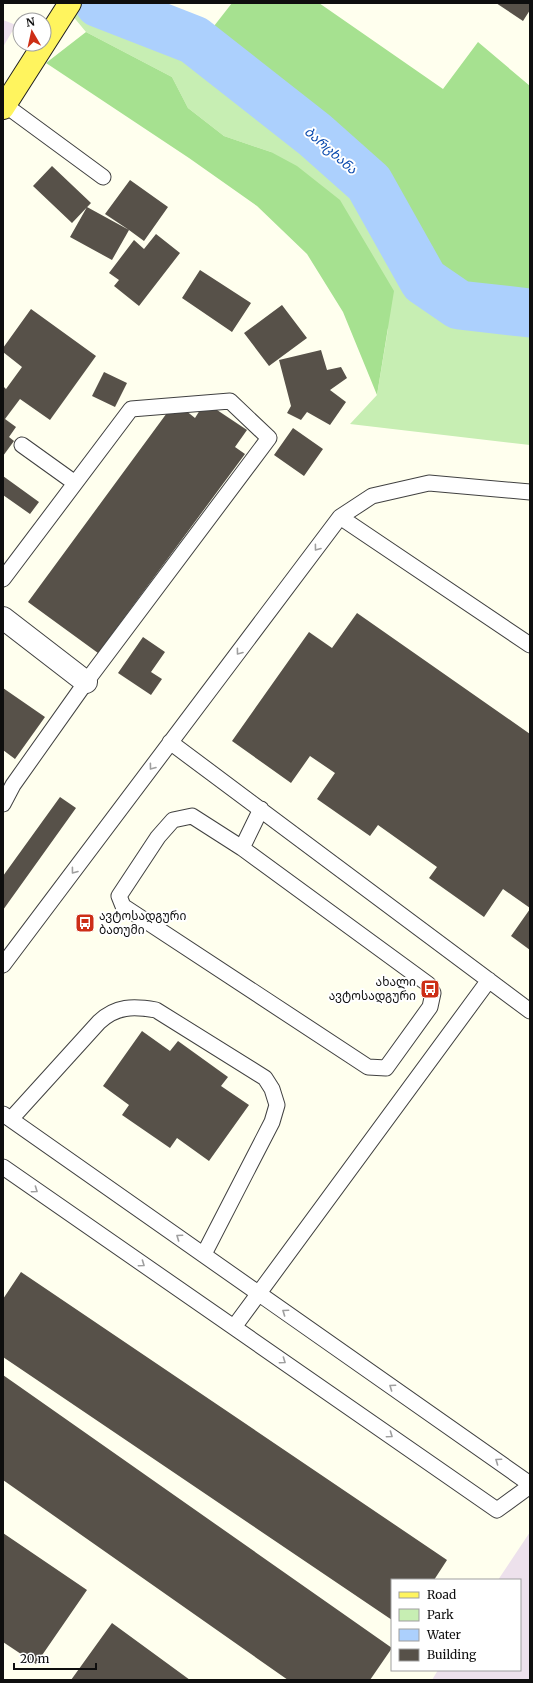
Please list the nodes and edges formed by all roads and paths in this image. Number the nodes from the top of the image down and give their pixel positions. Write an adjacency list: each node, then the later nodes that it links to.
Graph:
1 (70, 3): 2 (main road)
2 (4, 107): 3 (lane)
3 (103, 177)
4 (22, 445): 5 (lane)
5 (75, 483): 9 (lane); 12 (lane)
6 (523, 491): 7 (lane); 8 (lane)
7 (530, 501)
8 (340, 517): 11 (lane); 13 (lane, one-way to 13)
9 (3, 579)
10 (3, 618): 12 (street)
11 (530, 645)
12 (86, 682): 14 (lane)
13 (170, 742): 16 (lane); 18 (lane, one-way to 18)
14 (8, 781): 15 (lane)
15 (3, 804)
16 (261, 810): 17 (lane); 19 (lane)
17 (242, 848): 17 (lane)
18 (3, 964)
19 (489, 980): 20 (lane); 24 (lane)
20 (530, 1011)
21 (7, 1116): 23 (lane, one-way to 21); 23 (lane)
22 (3, 1168): 25 (lane, one-way to 25)
23 (204, 1254): 24 (lane)
24 (259, 1293): 25 (lane); 26 (lane, one-way to 24)
25 (234, 1327): 26 (lane, one-way to 26)
26 (530, 1485)

